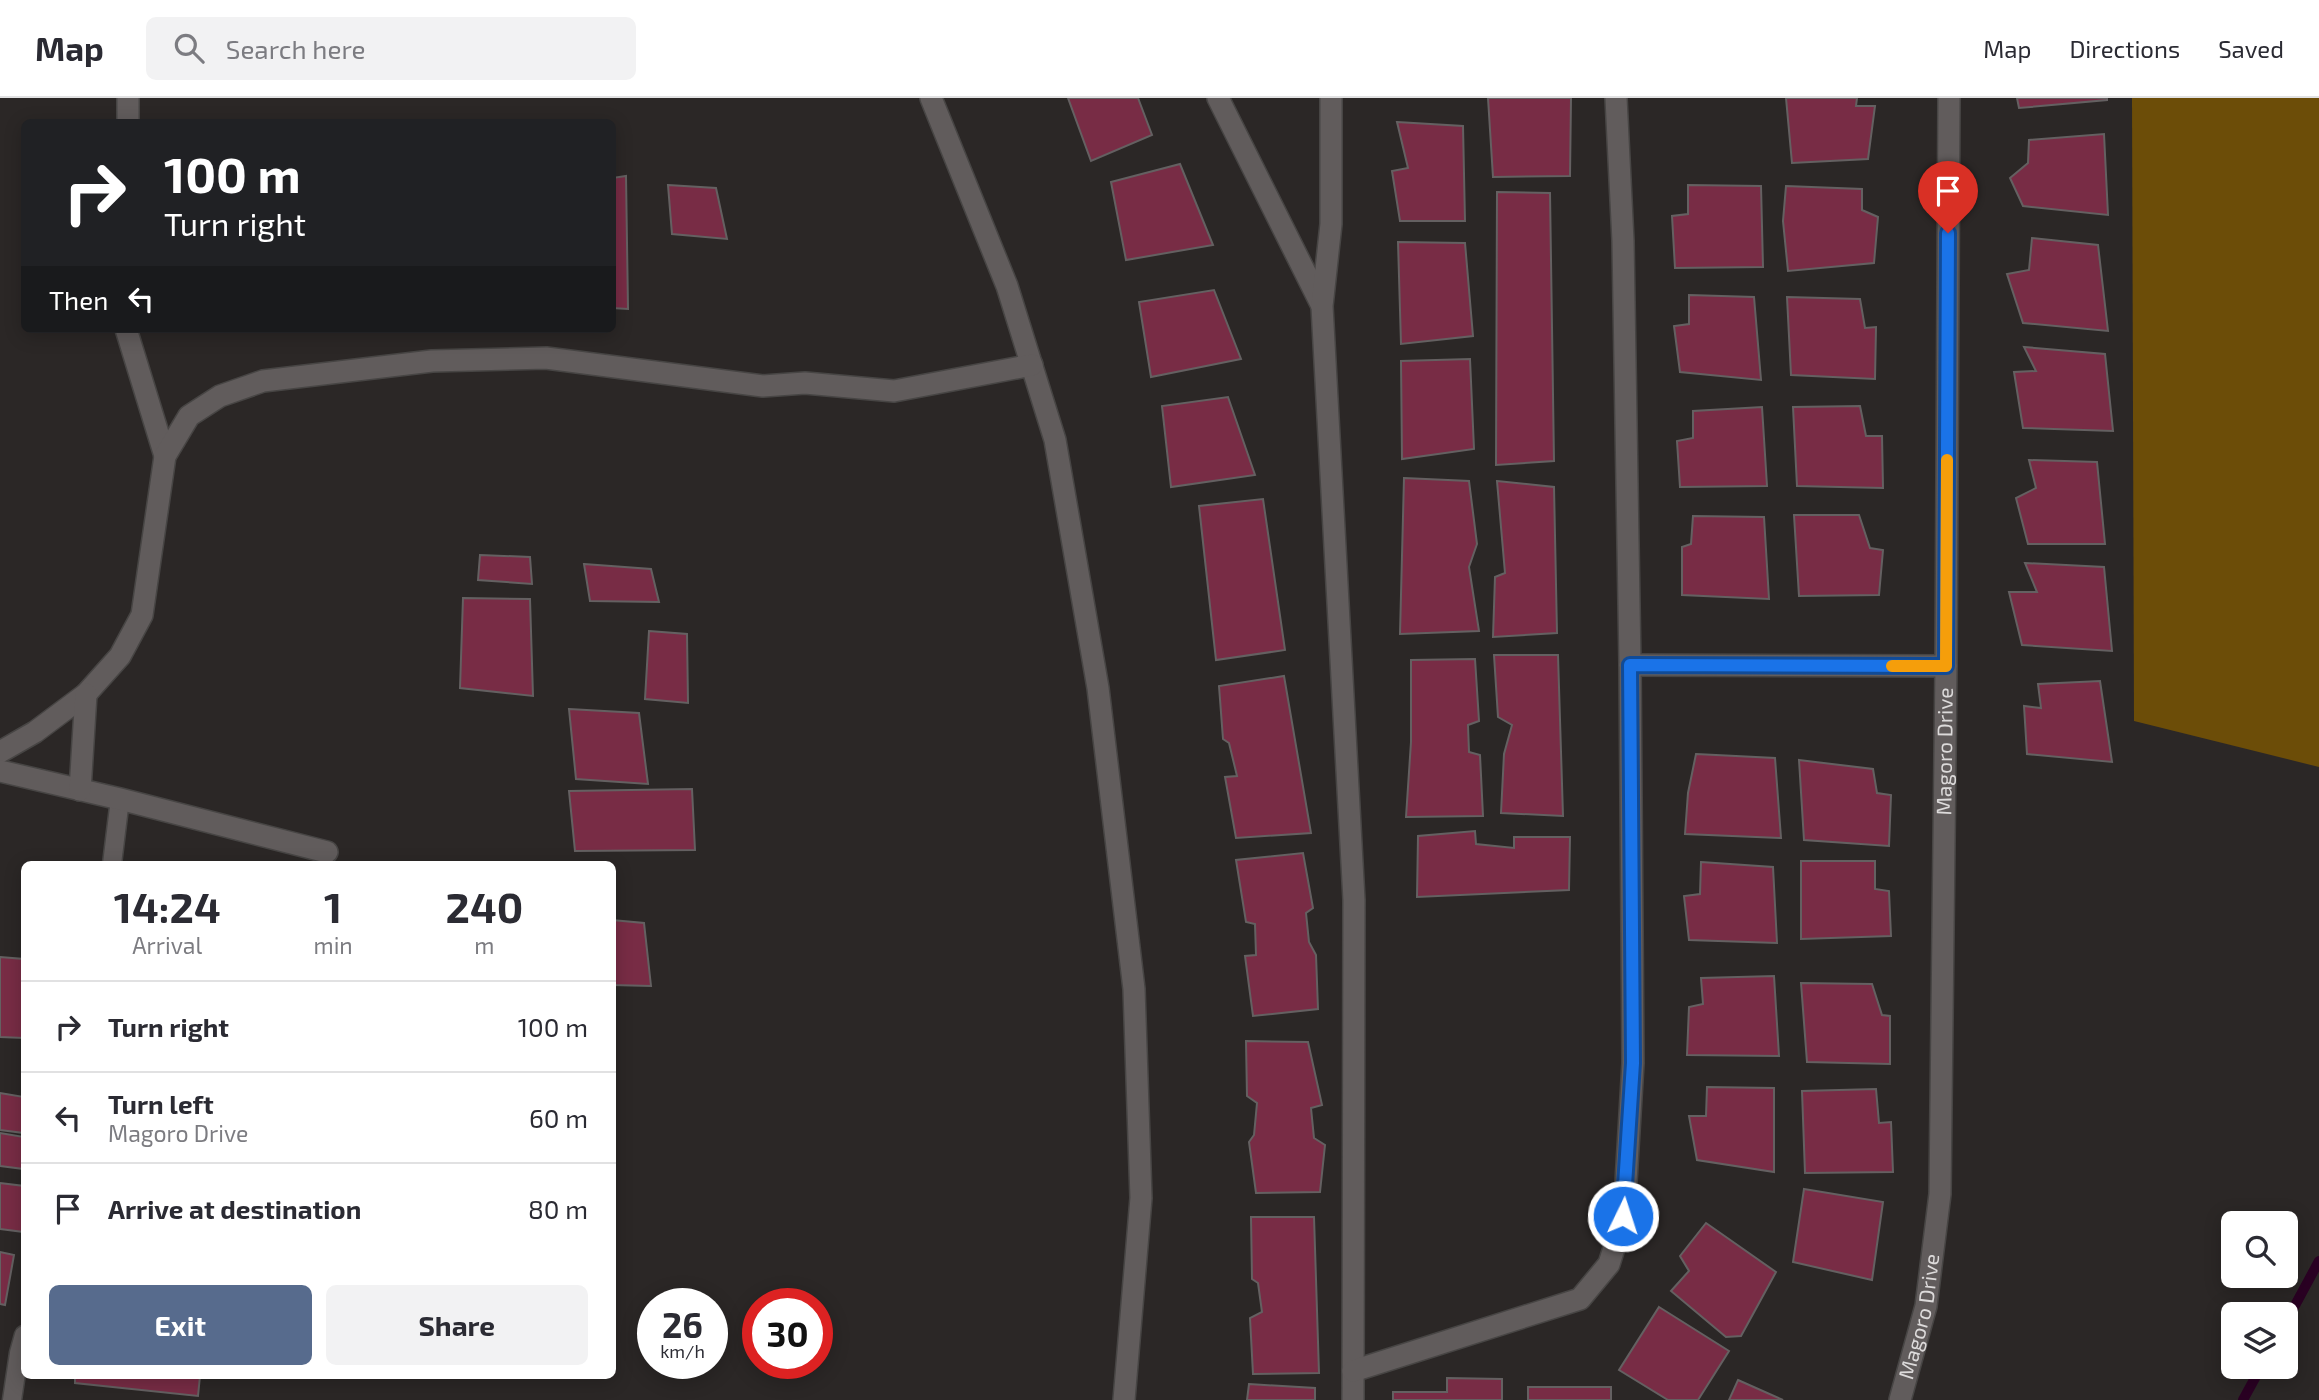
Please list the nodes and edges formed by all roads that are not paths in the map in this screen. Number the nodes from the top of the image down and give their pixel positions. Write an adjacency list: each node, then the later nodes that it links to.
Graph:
1 (128, 98): 7 (street)
2 (931, 98): 10 (street)
3 (1218, 98): 8 (street)
4 (1331, 98): 8 (street)
5 (1615, 98): 12 (street)
6 (1949, 98): 13 (street, Magoro Drive)
7 (128, 119)
8 (1322, 306): 22 (street)
9 (126, 333): 11 (street)
10 (1032, 365): 11 (street); 24 (street)
11 (165, 456): 14 (street)
12 (1630, 665): 13 (street); 22 (street)
13 (1946, 666): 26 (street, Magoro Drive)
14 (86, 694): 15 (street); 17 (street)
15 (0, 752)
16 (0, 771): 17 (street)
17 (80, 790): 18 (street)
18 (120, 799): 19 (street); 20 (lane)
19 (327, 852)
20 (112, 861)
21 (21, 1346): 23 (lane)
22 (1353, 1371): 25 (street)
23 (12, 1400)
24 (1124, 1400)
25 (1353, 1400)
26 (1900, 1400)

